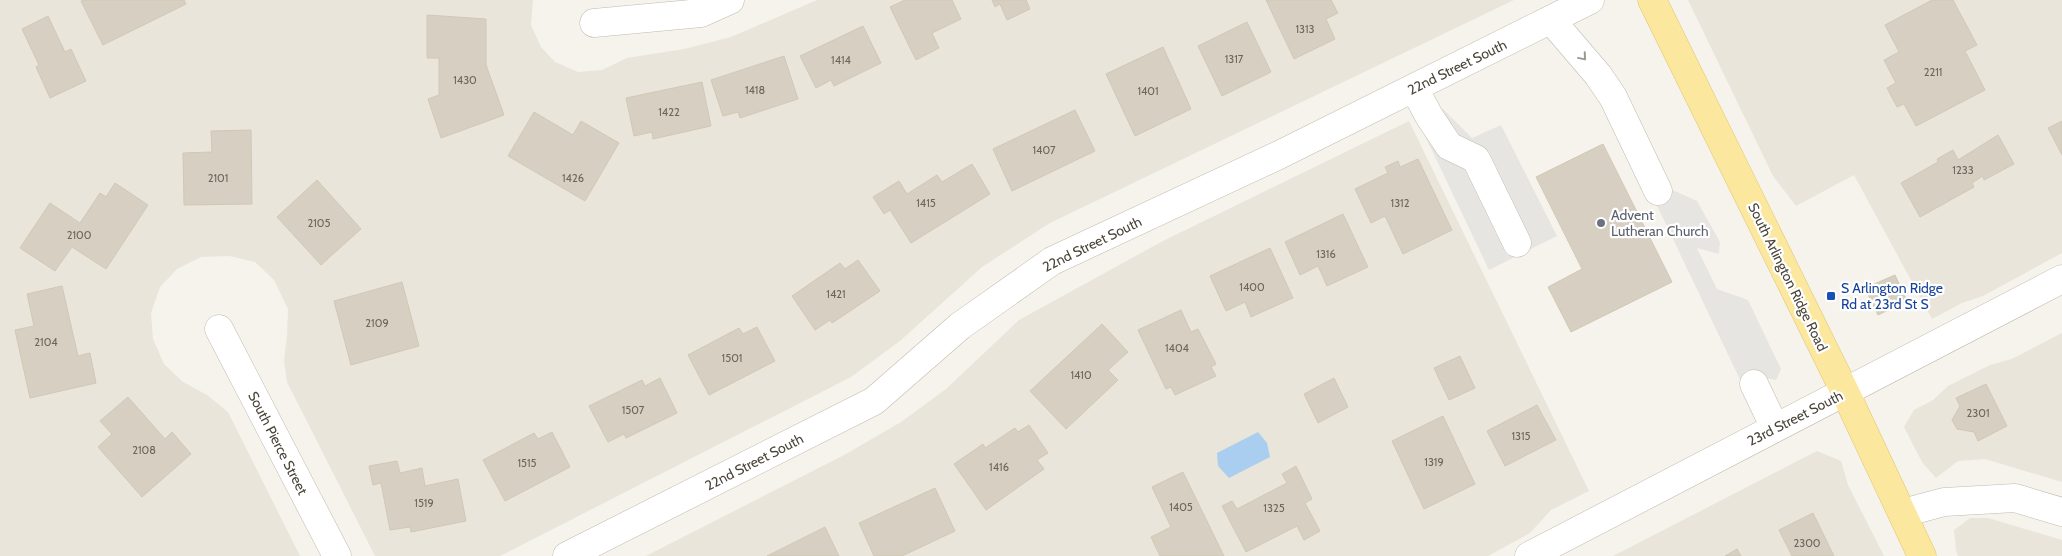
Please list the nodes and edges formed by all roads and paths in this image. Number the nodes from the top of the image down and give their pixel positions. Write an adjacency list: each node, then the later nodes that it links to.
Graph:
1 (730, 0): 5 (street)
2 (1590, 0): 4 (street, 22nd Street South)
3 (1652, 0): 12 (main road, South Arlington Ridge Road)
4 (1550, 20): 6 (street, 22nd Street South); 7 (street, one-way to 7)
5 (594, 24)
6 (1414, 88): 8 (street); 17 (street, 22nd Street South)
7 (1658, 190)
8 (1517, 242)
9 (2062, 279): 12 (street, 23rd Street South)
10 (219, 330): 16 (street, South Pierce Street)
11 (1754, 384): 13 (street)
12 (1845, 392): 13 (street, 23rd Street South); 15 (main road, South Arlington Ridge Road)
13 (1775, 428): 18 (street, 23rd Street South)
14 (2062, 512): 15 (street)
15 (1903, 513): 19 (main road, South Arlington Ridge Road)
16 (337, 556)
17 (567, 556)
18 (1528, 556)
19 (1922, 556)

